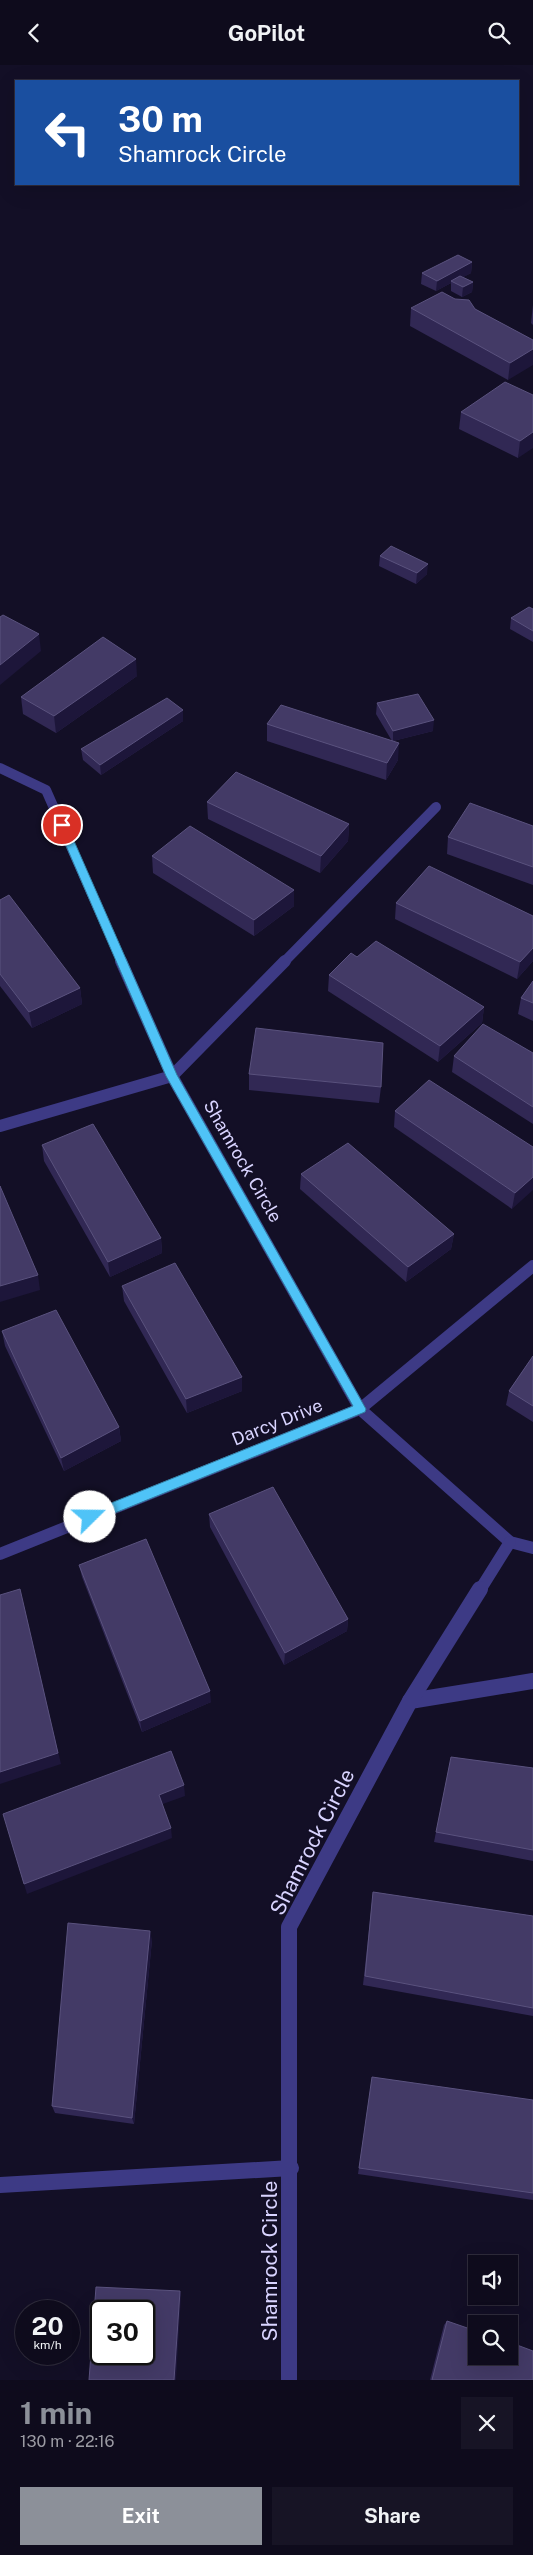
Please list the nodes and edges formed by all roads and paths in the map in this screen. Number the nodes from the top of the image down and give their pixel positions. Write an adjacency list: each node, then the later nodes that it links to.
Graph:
1 (0, 768): 3 (street, Shamrock Circle)
2 (436, 807): 3 (street)
3 (172, 1076): 4 (street); 6 (street, Shamrock Circle)
4 (0, 1126)
5 (533, 1267): 6 (street, Darcy Drive)
6 (360, 1409): 7 (street, Shamrock Circle); 9 (street, Darcy Drive)
7 (510, 1542): 8 (street, Shamrock Circle); 11 (street, Shamrock Circle)
8 (533, 1548)
9 (0, 1554)
10 (533, 1681): 11 (street)
11 (410, 1701): 12 (street, Shamrock Circle)
12 (291, 2168): 13 (street); 14 (street, Shamrock Circle)
13 (0, 2185)
14 (289, 2380)

